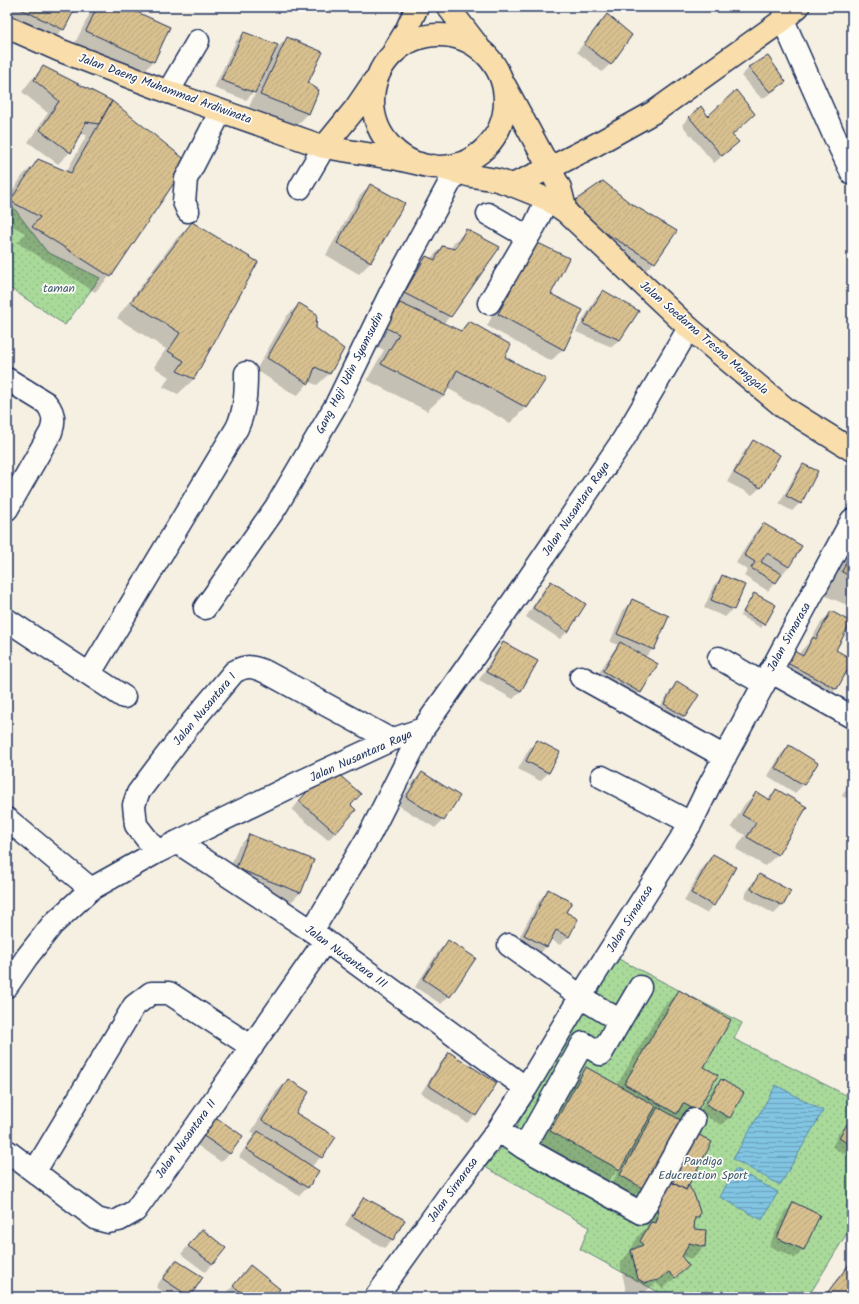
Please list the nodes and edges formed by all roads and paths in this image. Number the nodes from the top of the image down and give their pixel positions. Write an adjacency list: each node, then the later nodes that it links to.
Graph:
1 (448, 7): 6 (main road)
2 (414, 9): 7 (main road)
3 (788, 11): 13 (main road); 15 (street)
4 (7, 27): 9 (main road, Jalan Daeng Muhammad Ardiwinata)
5 (198, 41): 9 (street)
6 (480, 49): 7 (main road); 8 (main road)
7 (386, 62): 11 (main road); 12 (main road)
8 (502, 82): 12 (main road); 13 (main road)
9 (168, 92): 10 (main road, Jalan Daeng Muhammad Ardiwinata)
10 (222, 111): 11 (main road, Jalan Daeng Muhammad Ardiwinata); 19 (street)
11 (324, 147): 12 (main road, Jalan Daeng Muhammad Ardiwinata); 17 (street)
12 (426, 165): 14 (main road, Jalan Daeng Muhammad Ardiwinata)
13 (550, 168): 16 (main road); 20 (main road)
14 (456, 171): 16 (main road, Jalan Daeng Muhammad Ardiwinata); 30 (street, Gang Haji Udin Syamsudin)
15 (852, 173)
16 (512, 185): 18 (main road, Jalan Soedarna Tresna Manggala)
17 (300, 188)
18 (547, 199): 20 (main road, Jalan Soedarna Tresna Manggala); 22 (street)
19 (188, 211)
20 (566, 212): 24 (main road, Jalan Soedarna Tresna Manggala)
21 (488, 214): 22 (street)
22 (528, 237): 23 (street)
23 (489, 303)
24 (689, 328): 27 (main road, Jalan Soedarna Tresna Manggala); 38 (street, Jalan Nusantara Raya)
25 (246, 373): 33 (street)
26 (7, 379): 28 (street)
27 (852, 450)
28 (7, 509)
29 (852, 520): 35 (street, Jalan Sirnarasa)
30 (205, 608)
31 (7, 620): 33 (street)
32 (719, 658): 35 (street)
33 (90, 673): 36 (street)
34 (581, 677): 40 (street)
35 (767, 678): 37 (street); 40 (street, Jalan Sirnarasa)
36 (124, 696)
37 (852, 717)
38 (423, 729): 39 (street, Jalan Nusantara Raya); 47 (street, Jalan Nusantara II)
39 (391, 740): 44 (street, Jalan Nusantara Raya); 45 (street, Jalan Nusantara I)
40 (725, 757): 43 (street, Jalan Sirnarasa)
41 (602, 777): 43 (street)
42 (7, 819): 46 (street)
43 (691, 823): 51 (street, Jalan Sirnarasa)
44 (178, 842): 45 (street, Jalan Nusantara Raya); 47 (street, Jalan Nusantara III)
45 (157, 852): 46 (street, Jalan Nusantara Raya)
46 (91, 890): 49 (street, Jalan Nusantara Raya)
47 (318, 936): 53 (street, Jalan Nusantara II); 54 (street, Jalan Nusantara III)
48 (509, 945): 51 (street)
49 (7, 986)
50 (640, 986): 52 (street)
51 (581, 996): 52 (street); 54 (street, Jalan Sirnarasa)
52 (620, 1022): 57 (street)
53 (252, 1047): 59 (street, Jalan Nusantara II); 59 (street)
54 (519, 1083): 56 (street, Jalan Sirnarasa)
55 (694, 1120): 57 (street)
56 (498, 1130): 57 (street); 60 (street, Jalan Sirnarasa)
57 (524, 1148)
58 (7, 1151): 59 (street, Jalan Nusantara II)
59 (35, 1171)
60 (376, 1297)

